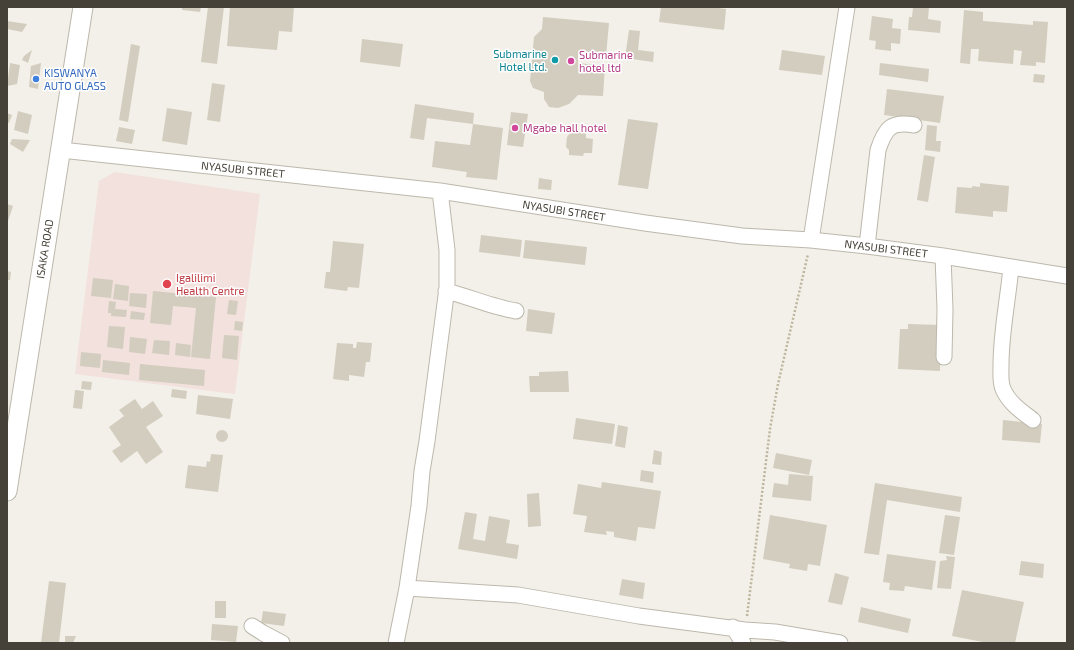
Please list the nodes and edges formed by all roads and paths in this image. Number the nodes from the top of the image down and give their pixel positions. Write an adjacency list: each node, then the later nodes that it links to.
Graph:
1 (83, 7): 4 (street, ISAKA ROAD)
2 (847, 7): 6 (street)
3 (914, 125): 7 (street)
4 (61, 150): 5 (street, NYASUBI STREET); 15 (street, ISAKA ROAD)
5 (440, 191): 6 (street, NYASUBI STREET); 11 (street)
6 (811, 240): 7 (street, NYASUBI STREET); 18 (path)
7 (867, 246): 8 (street, NYASUBI STREET)
8 (943, 256): 9 (street, NYASUBI STREET); 13 (street)
9 (1011, 267): 10 (street, NYASUBI STREET); 14 (street)
10 (1067, 276)
11 (446, 291): 12 (street); 16 (street)
12 (516, 311)
13 (944, 357)
14 (1032, 420)
15 (7, 491)
16 (407, 588): 18 (street); 20 (street)
17 (252, 626): 19 (street)
18 (740, 633): 21 (street)
19 (282, 643)
20 (396, 643)
21 (840, 643)

